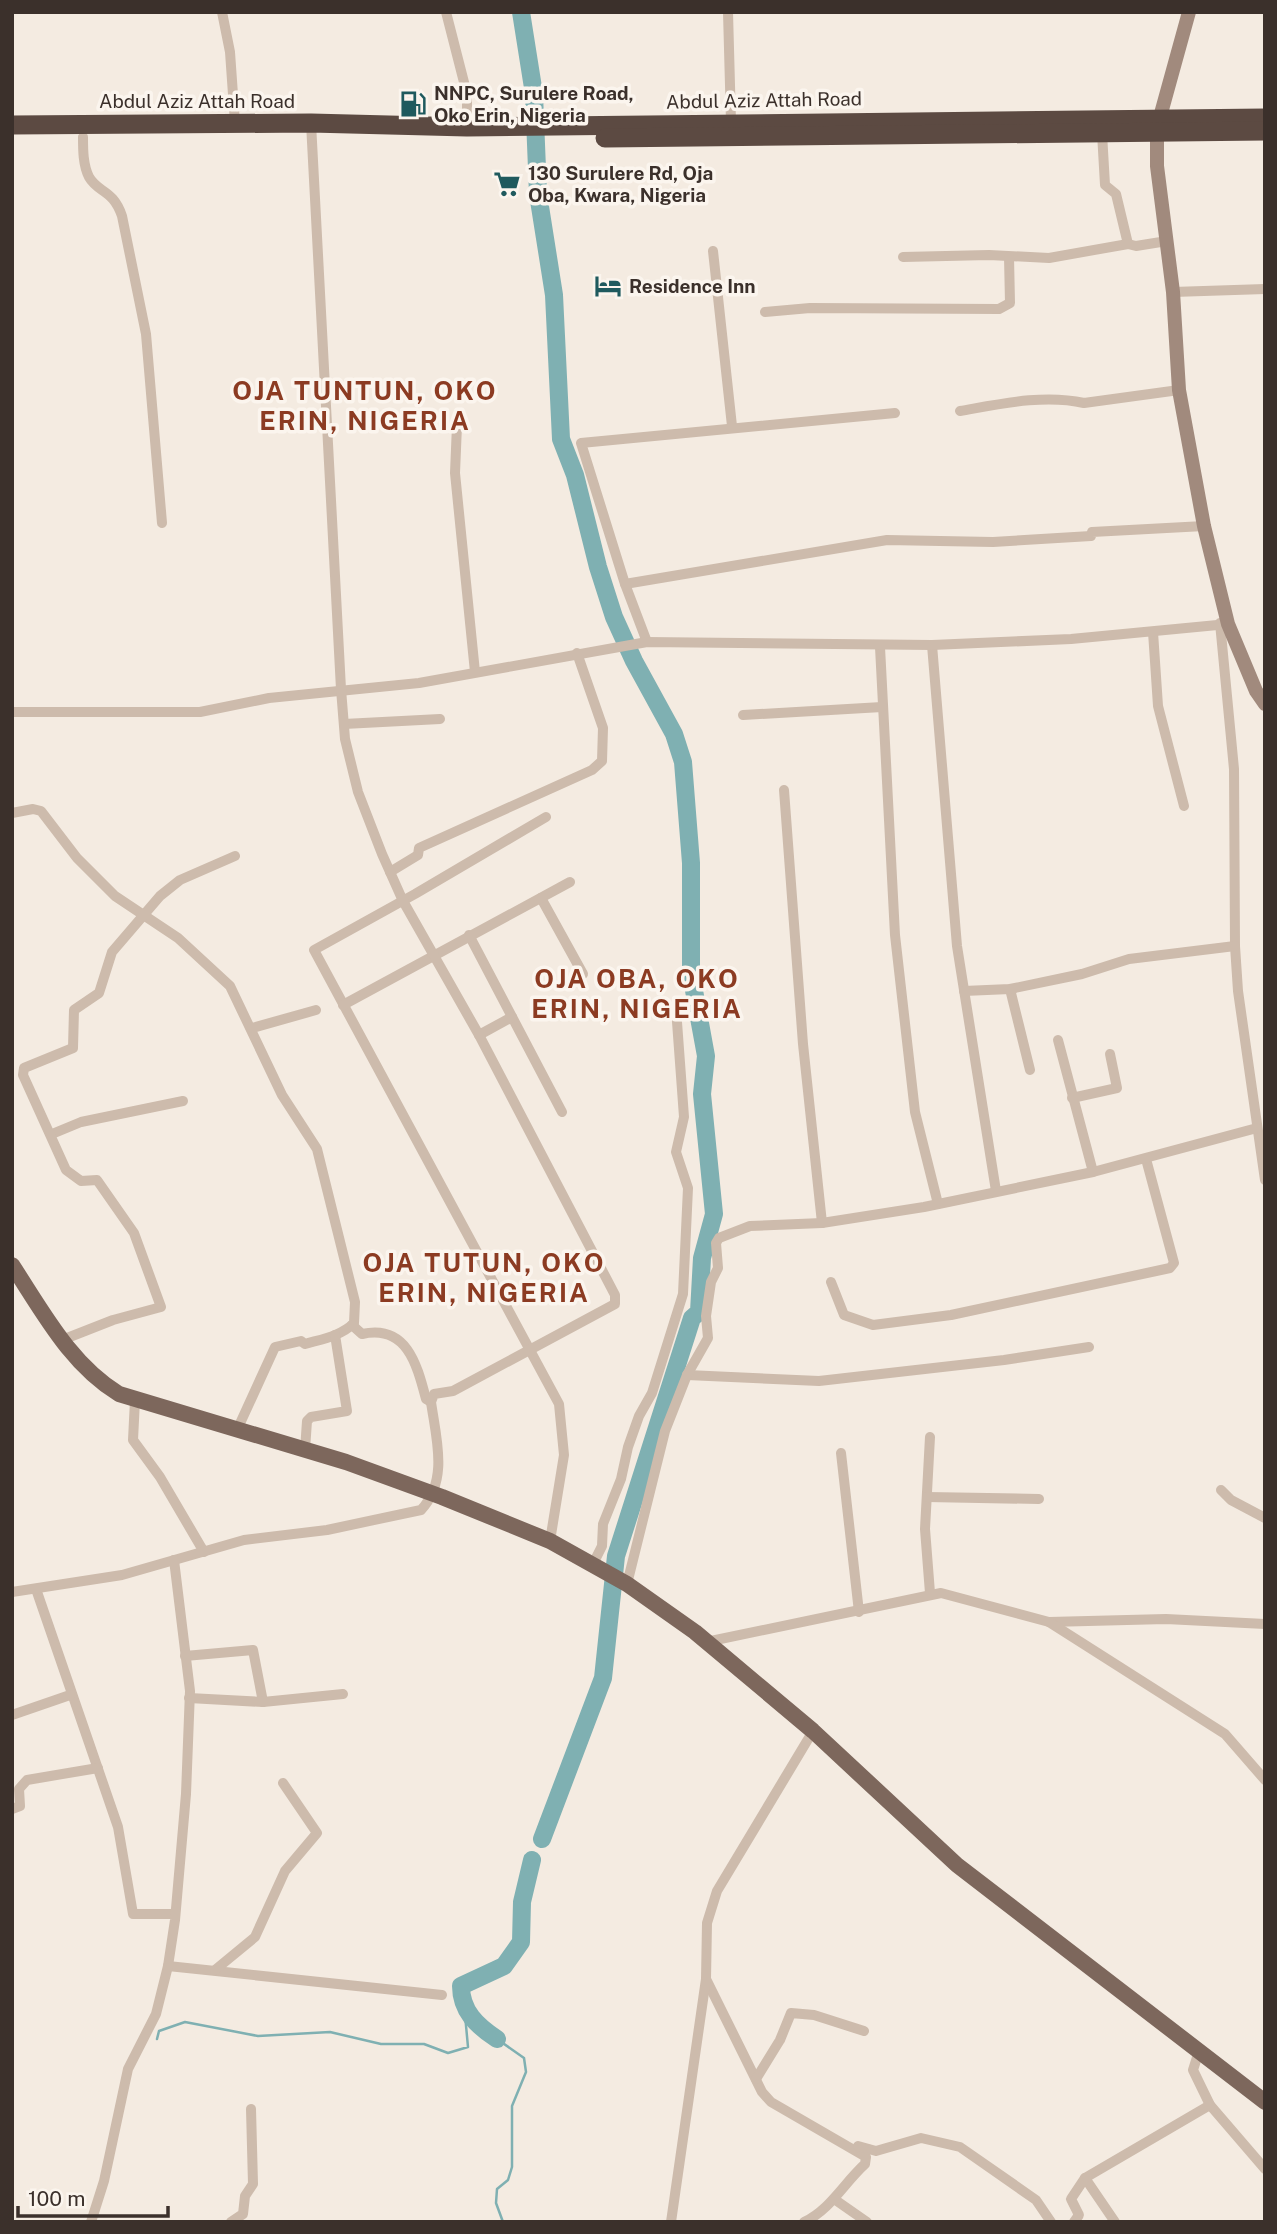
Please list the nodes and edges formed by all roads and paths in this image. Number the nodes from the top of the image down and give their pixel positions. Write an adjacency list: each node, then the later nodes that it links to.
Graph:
1 (222, 12): 7 (street)
2 (446, 12): 10 (street)
3 (728, 12): 6 (street)
4 (1189, 12): 9 (street)
5 (1265, 118): 9 (highway, Abdul Aziz Attah Road)
6 (731, 122): 9 (highway, Abdul Aziz Attah Road); 14 (highway, Abdul Aziz Attah Road)
7 (235, 123): 8 (highway, Abdul Aziz Attah Road); 11 (highway, Abdul Aziz Attah Road)
8 (12, 125)
9 (1159, 125): 12 (highway, Abdul Aziz Attah Road); 15 (highway, Abdul Aziz Attah Road); 18 (street)
10 (467, 127): 11 (highway, Abdul Aziz Attah Road); 13 (highway, Abdul Aziz Attah Road)
11 (312, 129): 13 (highway, Abdul Aziz Attah Road); 17 (highway, Abdul Aziz Attah Road); 41 (street)
12 (1265, 131)
13 (522, 133): 14 (highway, Abdul Aziz Attah Road)
14 (554, 133): 15 (highway, Abdul Aziz Attah Road)
15 (1102, 133): 19 (street)
16 (12, 137): 17 (highway, Abdul Aziz Attah Road)
17 (83, 137): 31 (street)
18 (1167, 241): 19 (street); 24 (street)
19 (1128, 244): 22 (street)
20 (713, 251): 30 (street)
21 (903, 257): 22 (street)
22 (1009, 257): 25 (street)
23 (1265, 289): 24 (street)
24 (1173, 292): 26 (street)
25 (765, 312)
26 (1180, 390): 27 (street); 32 (street)
27 (960, 411)
28 (895, 413): 30 (street)
29 (457, 425): 40 (street)
30 (732, 426): 33 (street)
31 (162, 523)
32 (1204, 526): 33 (street); 34 (street)
33 (625, 584): 36 (street)
34 (1224, 624): 35 (street); 42 (street); 59 (street)
35 (1153, 632): 37 (street); 49 (street)
36 (642, 642): 38 (street); 39 (street)
37 (932, 645): 38 (street); 63 (street)
38 (880, 647): 43 (street)
39 (577, 653): 40 (street); 53 (street)
40 (475, 672): 41 (street)
41 (341, 689): 44 (street); 47 (street)
42 (1265, 704)
43 (882, 707): 45 (street); 82 (street)
44 (12, 712)
45 (743, 715)
46 (440, 719): 47 (street)
47 (344, 724): 53 (street)
48 (784, 790): 83 (street)
49 (1184, 806)
50 (12, 813): 57 (street)
51 (546, 817): 56 (street)
52 (235, 856): 57 (street)
53 (390, 872): 56 (street)
54 (570, 882): 55 (street)
55 (541, 898): 58 (street); 61 (street)
56 (403, 901): 60 (street); 64 (street)
57 (143, 915): 68 (street); 77 (street)
58 (469, 935): 60 (street); 66 (street)
59 (1235, 946): 62 (street); 76 (street)
60 (433, 954): 64 (street); 69 (street)
61 (583, 974)
62 (1010, 989): 63 (street); 72 (street)
63 (964, 991): 81 (street)
64 (343, 1005): 90 (street)
65 (316, 1010): 68 (street)
66 (512, 1017): 69 (street); 75 (street)
67 (677, 1022): 106 (street)
68 (252, 1028): 86 (street)
69 (479, 1035): 90 (street)
70 (1058, 1040): 73 (street)
71 (1110, 1054): 73 (street)
72 (1030, 1070)
73 (1072, 1098): 79 (street)
74 (183, 1101): 77 (street)
75 (562, 1112)
76 (1256, 1128): 78 (street); 80 (street)
77 (52, 1134): 88 (street)
78 (1146, 1159): 79 (street); 85 (street)
79 (1093, 1172): 81 (street)
80 (1265, 1180)
81 (996, 1191): 82 (street)
82 (938, 1204): 83 (street)
83 (822, 1223): 91 (street)
84 (12, 1265): 88 (main road)
85 (831, 1282)
86 (352, 1325): 87 (street); 93 (street)
87 (335, 1335): 94 (street); 96 (street)
88 (62, 1340): 92 (main road)
89 (1089, 1347): 91 (street)
90 (530, 1349): 93 (street); 103 (street)
91 (687, 1375): 107 (street)
92 (135, 1400): 94 (main road); 104 (street)
93 (431, 1402): 99 (street)
94 (237, 1430): 96 (main road)
95 (930, 1437): 100 (street)
96 (305, 1450): 99 (main road)
97 (841, 1454): 111 (street)
98 (1221, 1490): 102 (street)
99 (430, 1493): 103 (main road); 104 (street)
100 (927, 1497): 101 (street); 110 (street)
101 (1039, 1499)
102 (1265, 1518)
103 (550, 1541): 106 (main road)
104 (204, 1552): 105 (street)
105 (174, 1560): 108 (street); 115 (street)
106 (593, 1564): 107 (main road)
107 (624, 1582): 114 (main road)
108 (36, 1589): 109 (street); 117 (street)
109 (12, 1592)
110 (930, 1593): 111 (street); 112 (street)
111 (859, 1612): 114 (street)
112 (1049, 1622): 113 (street); 123 (street)
113 (1265, 1624)
114 (706, 1642): 121 (main road)
115 (185, 1656): 118 (street); 119 (street)
116 (343, 1694): 119 (street)
117 (70, 1695): 120 (street); 122 (street)
118 (190, 1698): 119 (street); 126 (street)
119 (263, 1702)
120 (12, 1715)
121 (814, 1731): 129 (street); 132 (main road)
122 (98, 1768): 125 (street); 126 (street)
123 (1265, 1780)
124 (283, 1783): 128 (street)
125 (12, 1810)
126 (175, 1914): 127 (street)
127 (168, 1966): 128 (street); 141 (street)
128 (215, 1970): 130 (street)
129 (706, 1979): 133 (street); 143 (street)
130 (442, 1996)
131 (864, 2031): 133 (street)
132 (1199, 2051): 134 (main road); 135 (street)
133 (756, 2079): 137 (street)
134 (1265, 2102)
135 (1210, 2105): 138 (street); 139 (street)
136 (251, 2109): 142 (street)
137 (844, 2142): 140 (street); 146 (street)
138 (1265, 2169)
139 (1085, 2178): 147 (street); 148 (street)
140 (834, 2199): 144 (street); 145 (street)
141 (91, 2222)
142 (232, 2222)
143 (671, 2222)
144 (804, 2222)
145 (867, 2222)
146 (1051, 2222)
147 (1074, 2222)
148 (1115, 2222)

